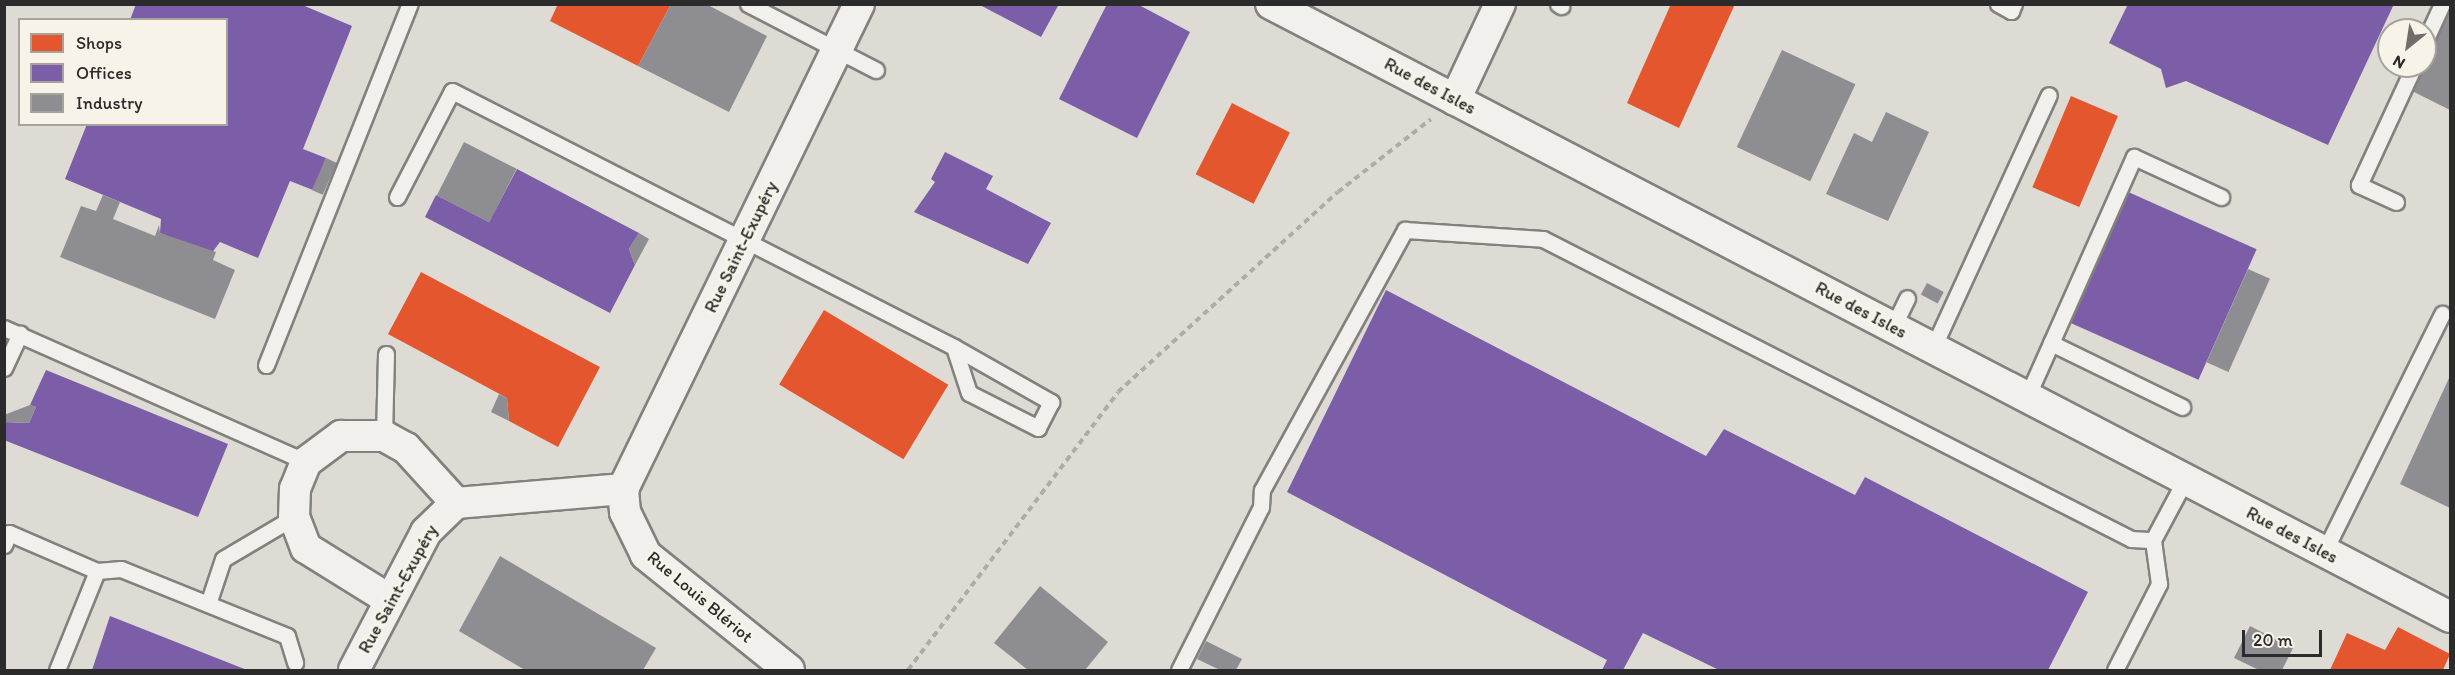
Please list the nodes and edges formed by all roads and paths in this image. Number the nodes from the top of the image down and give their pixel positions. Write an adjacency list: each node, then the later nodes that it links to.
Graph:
1 (410, 4): 28 (lane)
2 (748, 4): 10 (lane)
3 (859, 4): 10 (street, Rue Saint-Exupéry)
4 (1271, 4): 14 (street, Rue des Isles)
5 (1500, 4): 14 (street)
6 (1998, 4): 7 (lane)
7 (2014, 4)
8 (2442, 4): 9 (lane)
9 (2436, 18)
10 (837, 51): 11 (lane); 18 (street, Rue Saint-Exupéry)
11 (876, 70)
12 (2408, 78): 17 (lane)
13 (2049, 95): 26 (lane)
14 (1455, 100): 21 (street, Rue des Isles); 49 (path)
15 (397, 197): 18 (lane)
16 (2221, 197): 24 (lane)
17 (2396, 202)
18 (743, 242): 25 (lane); 36 (street, Rue Saint-Exupéry)
19 (1907, 298): 21 (lane)
20 (2442, 314): 40 (lane)
21 (1893, 327): 26 (street, Rue des Isles)
22 (4, 328): 23 (lane)
23 (20, 334): 29 (lane); 33 (lane)
24 (2051, 343): 30 (lane); 31 (lane)
25 (954, 347): 25 (lane)
26 (1934, 348): 30 (street, Rue des Isles)
27 (386, 354): 32 (lane)
28 (266, 365)
29 (4, 368)
30 (2026, 397): 34 (street, Rue des Isles)
31 (2182, 407)
32 (384, 436): 33 (street); 35 (street)
33 (306, 462): 37 (street)
34 (2185, 480): 38 (lane); 40 (street, Rue des Isles)
35 (448, 494): 36 (street); 42 (street, Rue Saint-Exupéry)
36 (624, 500): 48 (street, Rue Louis Blériot)
37 (294, 517): 42 (street); 43 (lane)
38 (2153, 540): 50 (lane); 51 (lane)
39 (4, 544): 41 (lane)
40 (2324, 552): 44 (street, Rue des Isles)
41 (98, 571): 43 (lane); 46 (lane)
42 (390, 600): 47 (street, Rue Saint-Exupéry)
43 (208, 604): 45 (lane)
44 (2451, 617)
45 (294, 663)
46 (57, 670)
47 (354, 670)
48 (789, 670)
49 (908, 670)
50 (1179, 670)
51 (2115, 670)

